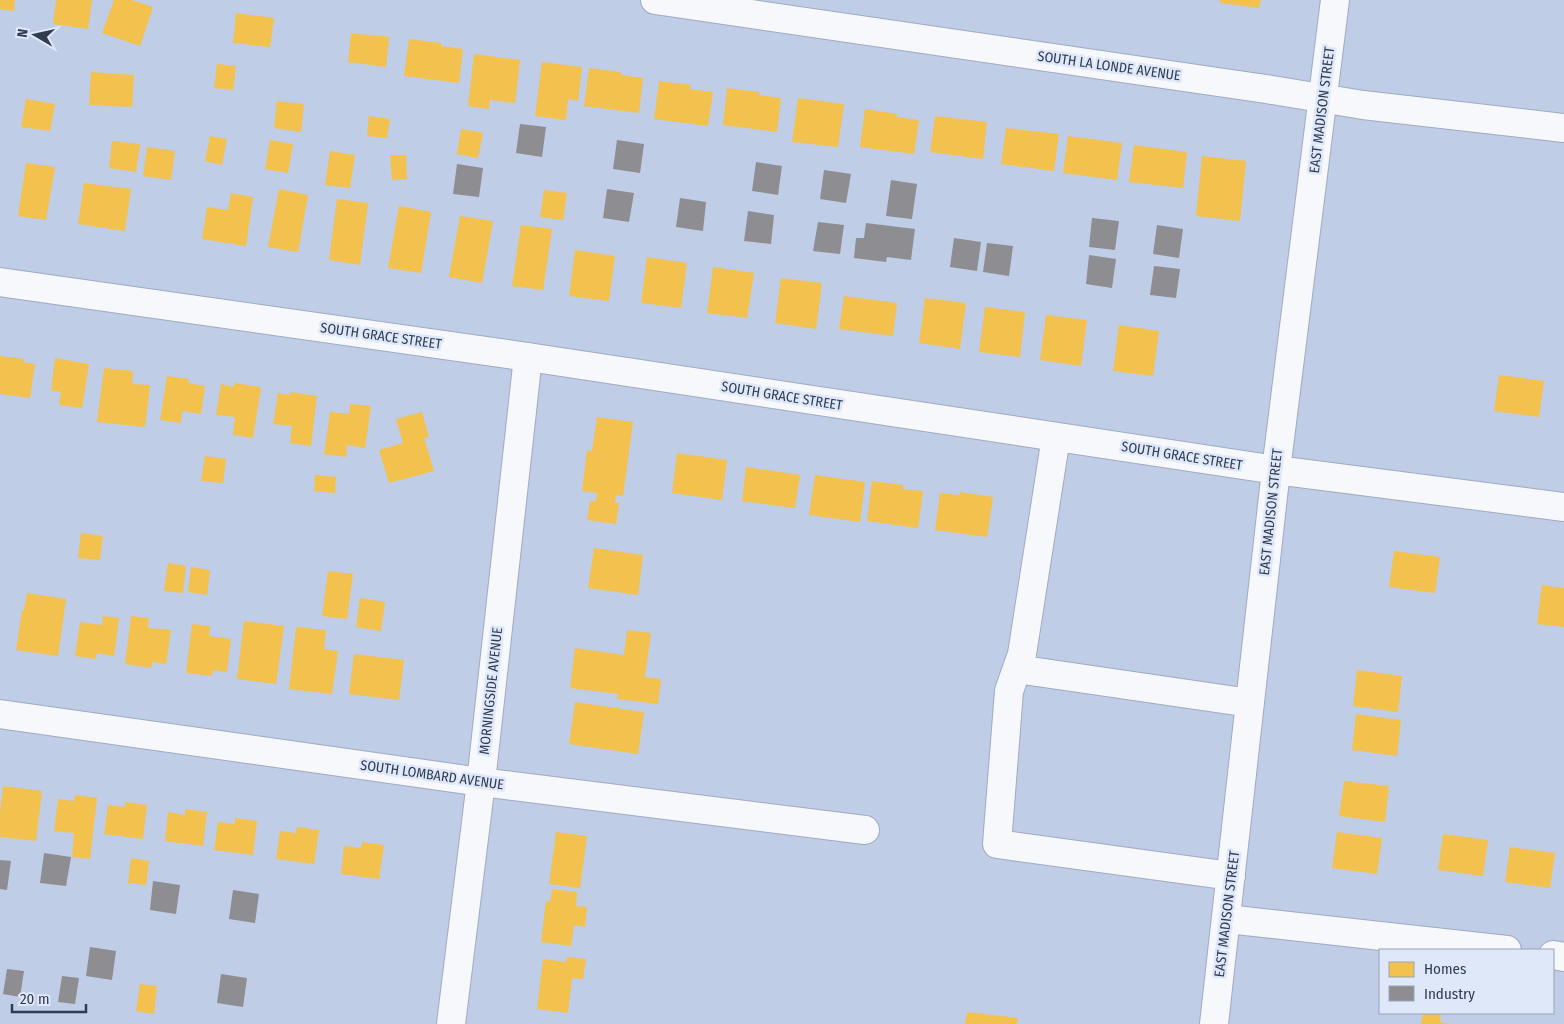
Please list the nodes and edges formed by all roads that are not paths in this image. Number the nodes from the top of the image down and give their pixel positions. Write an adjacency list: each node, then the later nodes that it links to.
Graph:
1 (655, 0): 3 (street, SOUTH LA LONDE AVENUE)
2 (1335, 0): 3 (street, EAST MADISON STREET)
3 (1324, 97): 4 (street, SOUTH LA LONDE AVENUE); 8 (street, EAST MADISON STREET)
4 (1564, 128)
5 (0, 282): 6 (street, SOUTH GRACE STREET)
6 (528, 357): 7 (street, SOUTH GRACE STREET); 13 (street, MORNINGSIDE AVENUE)
7 (1056, 437): 8 (street, SOUTH GRACE STREET); 10 (street)
8 (1276, 470): 9 (street, SOUTH GRACE STREET); 11 (street, EAST MADISON STREET)
9 (1564, 507)
10 (1017, 669): 11 (street); 15 (street)
11 (1250, 703): 15 (street, EAST MADISON STREET)
12 (0, 714): 13 (street, SOUTH LOMBARD AVENUE)
13 (481, 782): 14 (street, SOUTH LOMBARD AVENUE); 18 (street, MORNINGSIDE AVENUE)
14 (866, 830)
15 (1232, 876): 16 (street, EAST MADISON STREET)
16 (1227, 919): 17 (street); 19 (street, EAST MADISON STREET)
17 (1498, 949)
18 (451, 1024)
19 (1214, 1024)

